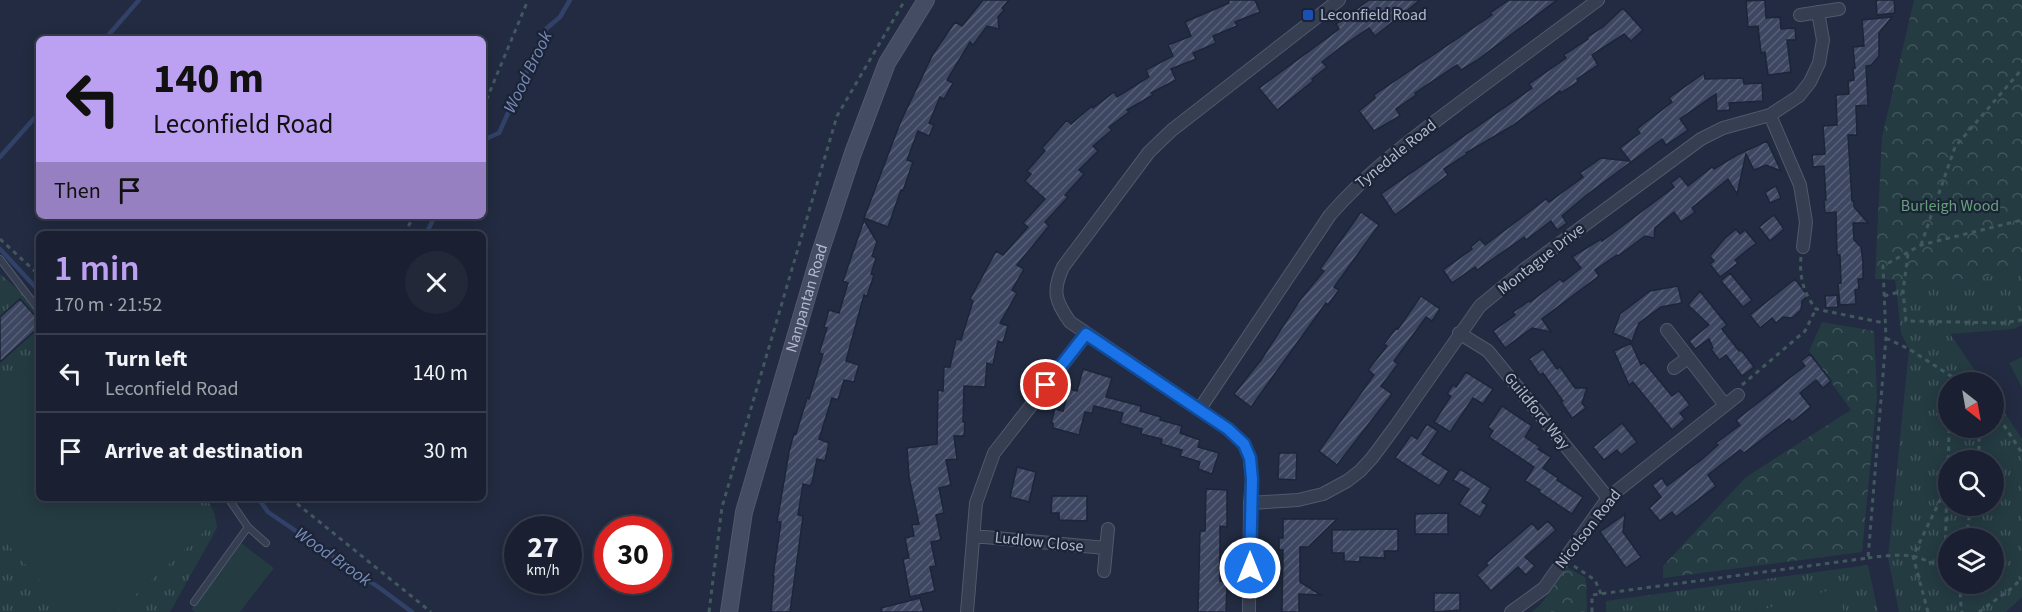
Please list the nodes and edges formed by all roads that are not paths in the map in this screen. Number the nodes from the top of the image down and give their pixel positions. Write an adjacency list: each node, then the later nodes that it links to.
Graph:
1 (926, 0): 29 (street, Nanpantan Road)
2 (1340, 0): 13 (street)
3 (1598, 0): 18 (street, Tynedale Road)
4 (1839, 9): 5 (street)
5 (1818, 12): 6 (street); 7 (street, Montague Drive)
6 (1800, 15)
7 (1770, 115): 8 (street); 12 (street, Montague Drive)
8 (1803, 247)
9 (0, 259): 10 (lane)
10 (36, 306)
11 (1667, 330): 14 (street)
12 (1459, 333): 19 (street, Guildford Way); 21 (street, Montague Drive)
13 (1086, 334): 18 (street); 24 (street)
14 (1688, 358): 15 (street); 17 (street)
15 (1674, 368)
16 (1738, 395): 17 (street, Nicolson Road)
17 (1725, 405): 19 (street, Nicolson Road)
18 (1199, 410): 21 (street)
19 (1608, 498): 32 (street, Nicolson Road)
20 (230, 501): 22 (lane)
21 (1250, 503): 31 (street)
22 (248, 527): 25 (lane); 28 (lane)
23 (1108, 529): 26 (street, Ludlow Close)
24 (973, 536): 26 (street, Ludlow Close); 30 (street)
25 (266, 543)
26 (1106, 548): 27 (street, Ludlow Close)
27 (1104, 571)
28 (194, 603)
29 (729, 612)
30 (967, 612)
31 (1249, 612)
32 (1511, 612)

